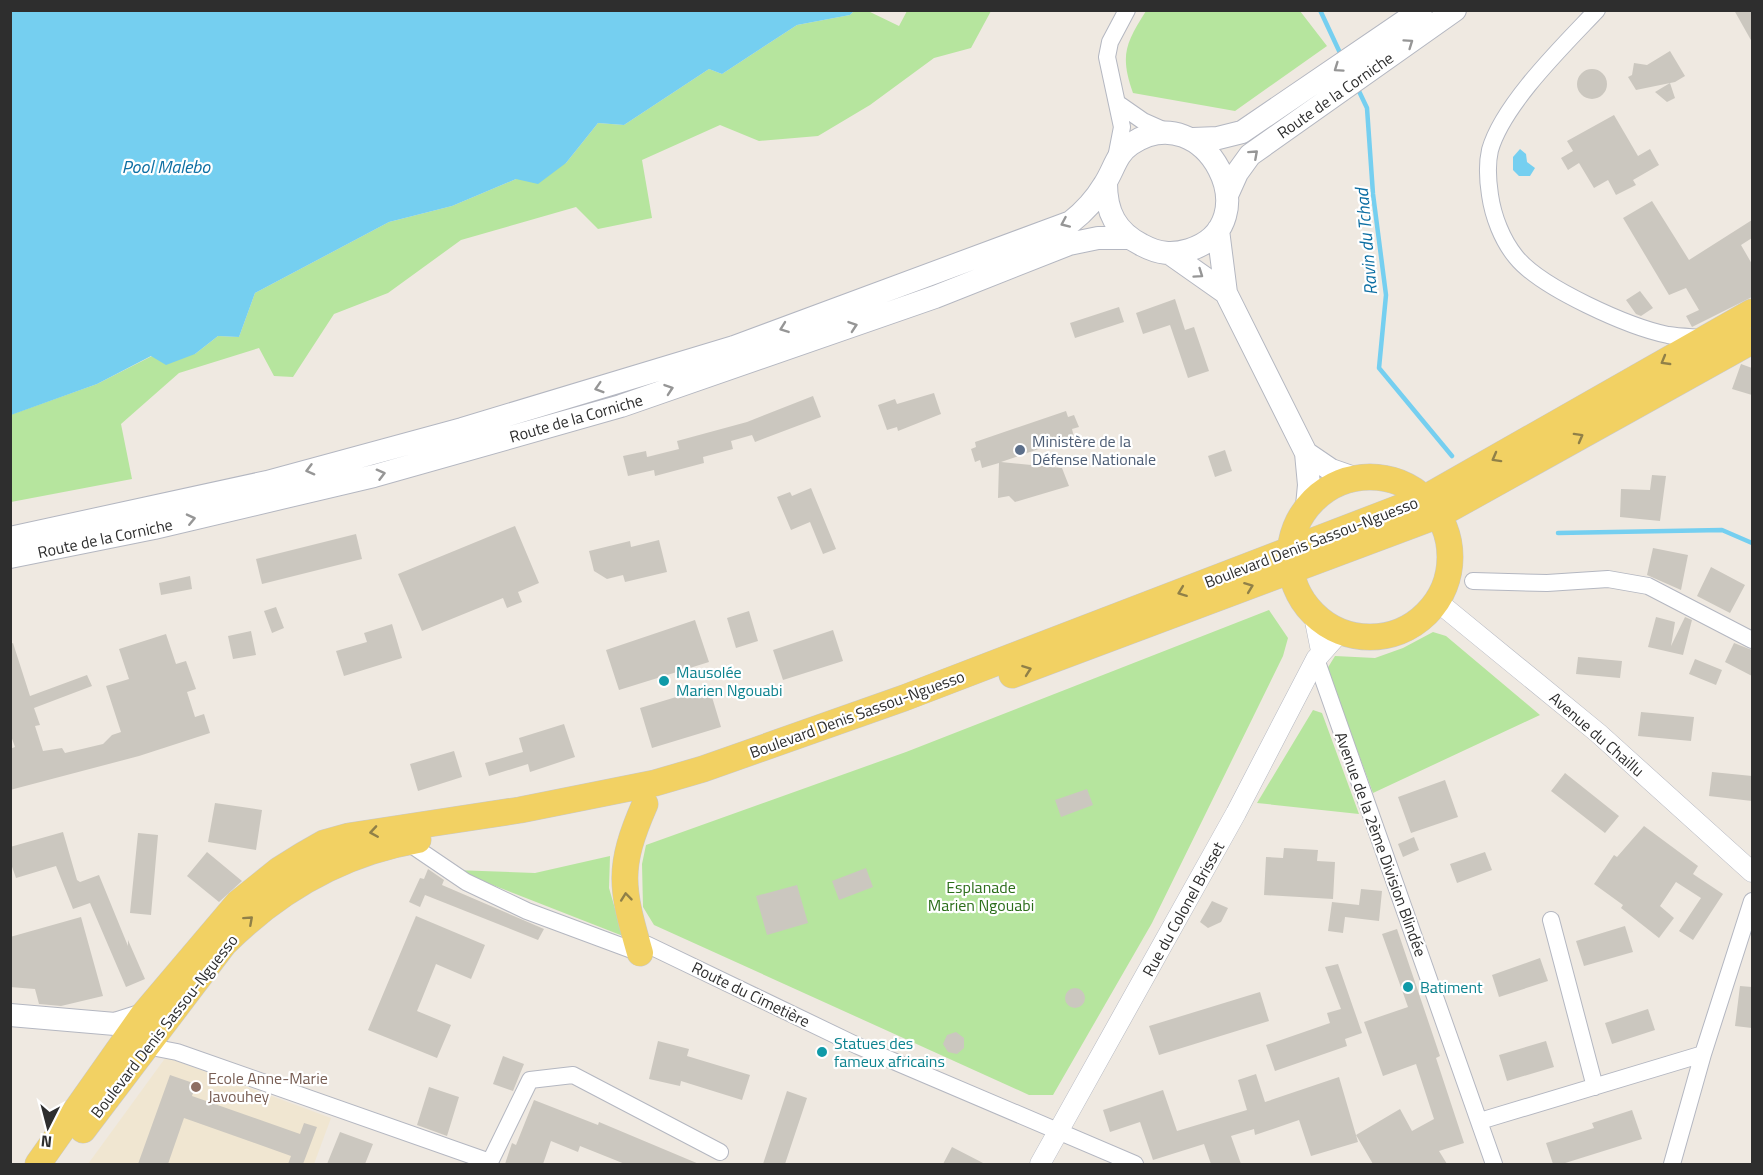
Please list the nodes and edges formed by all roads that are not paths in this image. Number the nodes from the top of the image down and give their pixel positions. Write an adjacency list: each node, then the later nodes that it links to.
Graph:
1 (1127, 10): 5 (street)
2 (1421, 10): 6 (main road, Route de la Corniche, one-way to 6)
3 (1455, 10): 6 (main road, Route de la Corniche, one-way to 3)
4 (1597, 10): 17 (street)
5 (1120, 105): 7 (street); 9 (street)
6 (1285, 118): 8 (main road, Route de la Corniche); 11 (main road, Route de la Corniche, one-way to 6)
7 (1170, 133): 8 (main road); 9 (main road)
8 (1193, 139): 11 (main road)
9 (1116, 159): 10 (main road)
10 (1106, 183): 13 (main road); 23 (main road, Route de la Corniche, one-way to 23)
11 (1228, 193): 12 (main road)
12 (1218, 230): 14 (main road); 15 (main road)
13 (1128, 238): 14 (main road); 24 (main road, Route de la Corniche, one-way to 13)
14 (1172, 255): 15 (main road, one-way to 15)
15 (1226, 293): 19 (main road)
16 (1752, 312): 17 (main road, Boulevard Denis Sassou-Nguesso)
17 (1704, 338): 18 (street); 22 (main road, Boulevard Denis Sassou-Nguesso, one-way to 22)
18 (1749, 346): 22 (main road, Boulevard Denis Sassou-Nguesso, one-way to 18)
19 (1306, 453): 20 (main road); 21 (main road)
20 (1354, 478): 21 (main road); 22 (main road)
21 (1307, 506): 25 (main road)
22 (1432, 507): 25 (main road, Boulevard Denis Sassou-Nguesso); 27 (main road)
23 (10, 538)
24 (10, 557)
25 (1289, 561): 28 (main road); 32 (main road, Boulevard Denis Sassou-Nguesso, one-way to 25); 39 (main road, Boulevard Denis Sassou-Nguesso, one-way to 39)
26 (1473, 581): 30 (street)
27 (1438, 602): 29 (main road); 34 (street, Avenue du Chaillu)
28 (1314, 616): 29 (main road); 31 (street)
29 (1340, 632): 31 (street, Rue du Colonel Brisset)
30 (1752, 640)
31 (1319, 655): 44 (street, Avenue de la 2ème Division Blindée); 45 (street, Rue du Colonel Brisset)
32 (645, 804): 33 (main road, Boulevard Denis Sassou-Nguesso); 37 (main road, one-way to 32)
33 (406, 842): 37 (street, Route du Cimetière); 39 (main road, Boulevard Denis Sassou-Nguesso, one-way to 33)
34 (1752, 872)
35 (1752, 901): 42 (street)
36 (1551, 920): 43 (street)
37 (640, 953): 45 (street, Route du Cimetière)
38 (10, 1015): 40 (main road)
39 (153, 1019): 40 (main road, Boulevard Denis Sassou-Nguesso); 41 (street)
40 (129, 1036): 41 (street); 48 (main road, Boulevard Denis Sassou-Nguesso); 49 (main road, Boulevard Denis Sassou-Nguesso)
41 (177, 1052): 47 (street)
42 (1703, 1054): 43 (street); 53 (street)
43 (1595, 1087): 44 (street)
44 (1480, 1121): 52 (street, Avenue de la 2ème Division Blindée)
45 (1057, 1133): 50 (street, Rue du Colonel Brisset); 51 (street, Route du Cimetière)
46 (720, 1152): 47 (street)
47 (489, 1163)
48 (38, 1164)
49 (58, 1164)
50 (1040, 1164)
51 (1135, 1164)
52 (1494, 1164)
53 (1672, 1164)

